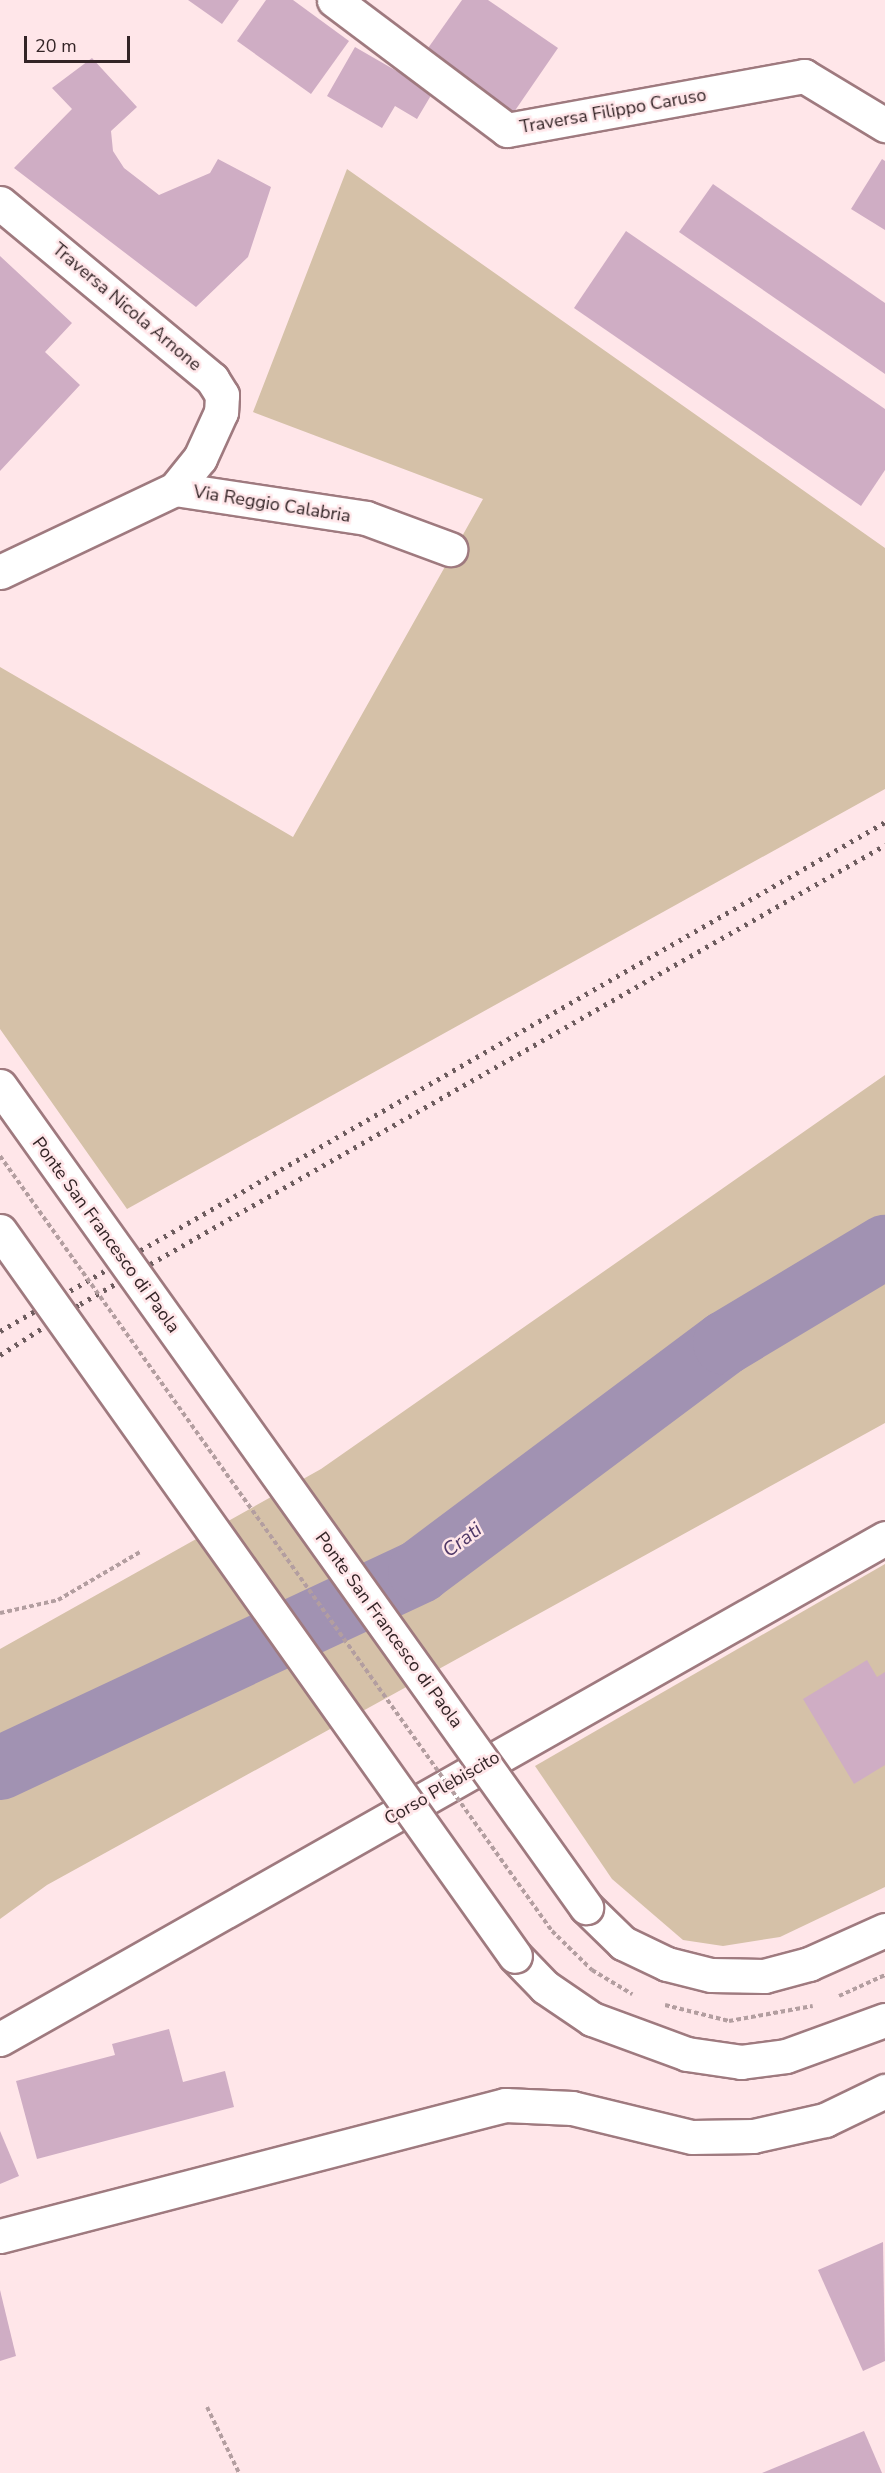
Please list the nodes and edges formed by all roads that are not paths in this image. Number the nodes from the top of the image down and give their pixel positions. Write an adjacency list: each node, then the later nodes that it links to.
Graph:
1 (334, 0): 2 (street, Traversa Filippo Caruso)
2 (885, 125)
3 (0, 203): 4 (street, Traversa Nicola Arnone)
4 (175, 489): 5 (street, Via Reggio Calabria); 6 (street, Via Reggio Calabria)
5 (450, 549)
6 (0, 572)
7 (0, 1086): 10 (street, Ponte San Francesco di Paola, bridge)
8 (0, 1231): 11 (street, bridge)
9 (885, 1538): 12 (street, Corso Plebiscito)
10 (885, 1930)
11 (885, 2020)
12 (0, 2039)
13 (885, 2091): 14 (street)
14 (0, 2236)

